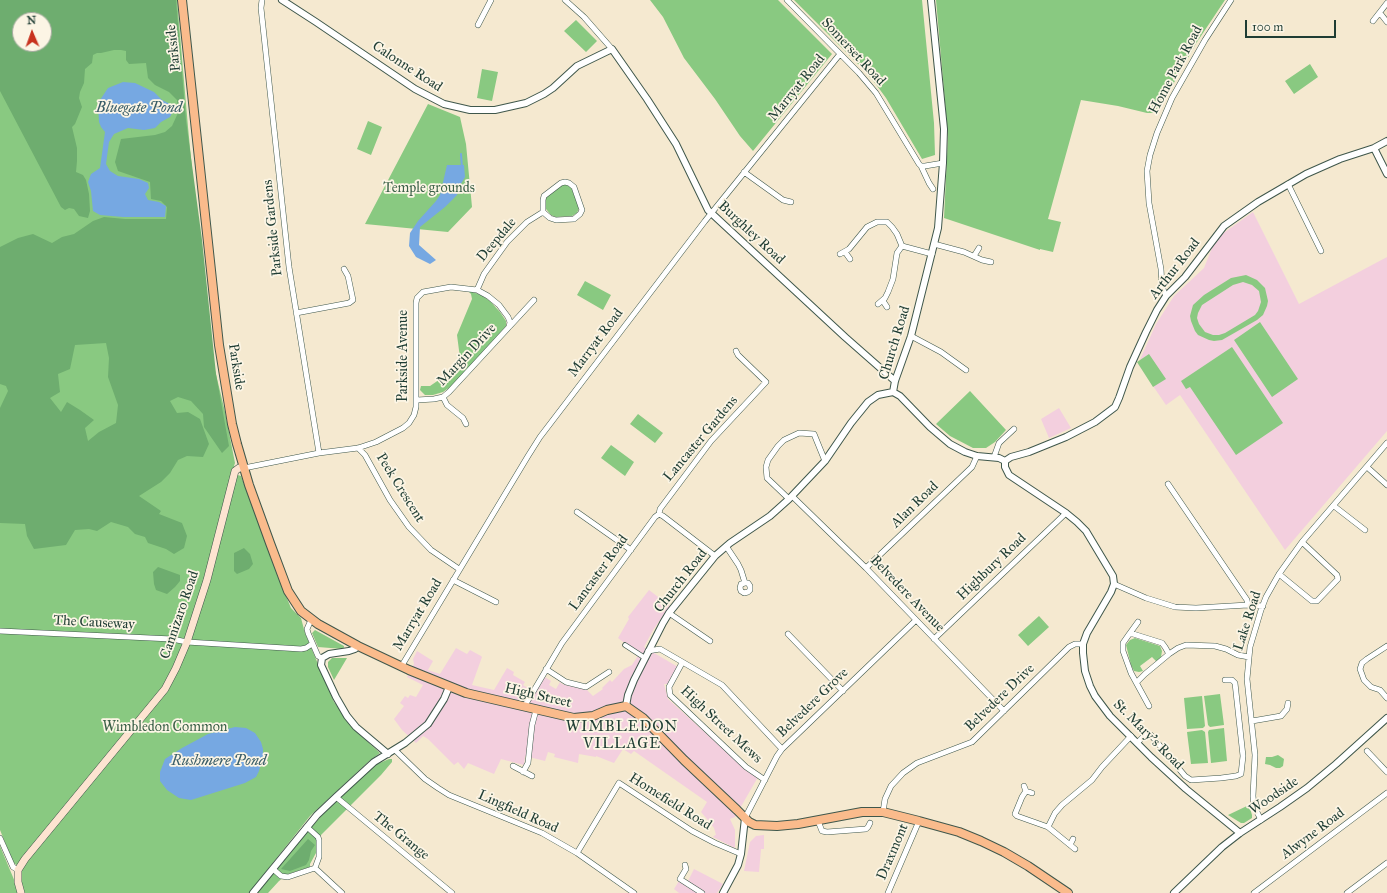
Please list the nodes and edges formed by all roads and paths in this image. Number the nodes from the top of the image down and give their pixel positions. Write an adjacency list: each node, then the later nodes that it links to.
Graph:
1 (182, 0): 60 (main road, Parkside)
2 (262, 0): 40 (street, Parkside Gardens)
3 (282, 0): 14 (street, Calonne Road)
4 (491, 0): 13 (street)
5 (565, 0): 14 (street, Burghley Road)
6 (787, 0): 15 (street, Somerset Road)
7 (931, 0): 18 (street, Church Road)
8 (1231, 0): 37 (street, Home Park Road)
9 (1387, 4): 10 (street)
10 (1380, 13): 11 (street); 12 (street)
11 (1372, 21)
12 (1387, 22)
13 (478, 25)
14 (612, 50): 26 (street, Burghley Road)
15 (840, 54): 19 (street, Somerset Road); 20 (street, Marryat Road)
16 (1387, 141): 17 (street, Arthur Road)
17 (1374, 148): 21 (street); 22 (street, Arthur Road)
18 (943, 163): 19 (street); 27 (street, Church Road)
19 (921, 166): 23 (street, Somerset Road)
20 (744, 172): 24 (street); 26 (street, Marryat Road)
21 (1387, 174)
22 (1288, 184): 30 (street); 37 (street, Arthur Road)
23 (933, 190)
24 (791, 202)
25 (543, 212): 25 (street); 36 (street, Deepdale)
26 (711, 214): 45 (street, Burghley Road); 75 (street, Marryat Road)
27 (934, 244): 31 (street, Church Road); 32 (street)
28 (902, 246): 31 (street); 33 (street); 39 (street)
29 (979, 248): 32 (street)
30 (1321, 251)
31 (932, 254): 42 (street, Church Road)
32 (974, 256): 34 (street)
33 (850, 259)
34 (991, 262)
35 (344, 269): 40 (street)
36 (477, 290): 41 (street, Margin Drive); 50 (street, Parkside Avenue)
37 (1166, 296): 59 (street, Arthur Road)
38 (534, 300): 41 (street, Margin Drive)
39 (887, 307)
40 (296, 313): 55 (street, Parkside Gardens)
41 (509, 327): 49 (street, Margin Drive)
42 (911, 336): 44 (street); 45 (street, Church Road)
43 (736, 351): 46 (street)
44 (966, 370)
45 (895, 381): 48 (street, Church Road)
46 (766, 382): 47 (street); 68 (street, Lancaster Gardens)
47 (770, 386)
48 (893, 392): 56 (street); 58 (street, Church Road)
49 (443, 397): 50 (street, Margin Drive); 51 (street)
50 (417, 400): 54 (street, Parkside Avenue)
51 (466, 424)
52 (1014, 429): 57 (street)
53 (1387, 444): 61 (street, Lake Road)
54 (358, 448): 55 (street, Parkside Avenue); 75 (street, Peek Crescent)
55 (319, 453): 60 (street, Parkside Avenue)
56 (977, 456): 57 (street); 74 (street, Alan Road)
57 (994, 457): 59 (street)
58 (824, 461): 64 (street, Church Road); 64 (street)
59 (1005, 461): 67 (street)
60 (244, 468): 84 (main road, Parkside); 92 (main road, Cannizaro Road)
61 (1367, 468): 63 (street); 65 (street, Lake Road)
62 (1168, 484): 81 (street)
63 (1387, 485)
64 (790, 497): 71 (street, Church Road); 74 (street, Belvedere Avenue)
65 (1334, 506): 69 (street); 70 (street, Lake Road)
66 (577, 512): 72 (street)
67 (1066, 513): 79 (street); 90 (street, Highbury Road)
68 (659, 514): 72 (street, Lancaster Road); 73 (street)
69 (1365, 530)
70 (1302, 542): 76 (street, Lake Road); 76 (street)
71 (726, 546): 73 (street, Church Road); 78 (street)
72 (631, 550): 105 (street, Lancaster Road)
73 (715, 556): 83 (street, Church Road)
74 (866, 568): 85 (street, Belvedere Avenue)
75 (460, 569): 77 (street, Marryat Road)
76 (1279, 574): 82 (street, Lake Road)
77 (453, 580): 80 (street); 104 (street, Marryat Road)
78 (745, 582)
79 (1114, 584): 81 (street); 94 (street, St. Mary's Road)
80 (496, 602)
81 (1248, 605): 82 (street)
82 (1263, 606): 100 (street, Lake Road)
83 (669, 613): 91 (street); 98 (street, Church Road)
84 (311, 620): 93 (street); 96 (main road, Parkside)
85 (916, 620): 90 (street, Belvedere Avenue); 110 (street, Belvedere Grove)
86 (1138, 622): 88 (street)
87 (0, 631): 92 (street, The Causeway)
88 (1130, 633): 99 (street); 108 (street)
89 (788, 634): 110 (street)
90 (934, 639): 117 (street, Belvedere Avenue)
91 (710, 641)
92 (187, 642): 93 (street, The Causeway); 153 (main road, Cannizaro Road)
93 (312, 644): 101 (street)
94 (1084, 644): 117 (street, Belvedere Drive); 120 (street, St. Mary's Road)
95 (625, 645): 102 (street)
96 (358, 646): 101 (street); 104 (main road, Parkside)
97 (1387, 646): 111 (street)
98 (648, 651): 102 (street, Church Road); 103 (street)
99 (1169, 654): 100 (street); 108 (street)
100 (1249, 657): 119 (street, Lake Road)
101 (322, 658): 125 (street)
102 (645, 658): 113 (street, Church Road)
103 (682, 663): 122 (street); 130 (street, High Street Mews)
104 (401, 667): 109 (main road, High Street)
105 (546, 669): 106 (street); 115 (street, Lancaster Road)
106 (609, 672)
107 (1225, 680): 121 (street)
108 (1137, 682): 114 (street)
109 (449, 687): 115 (main road, High Street); 123 (street)
110 (844, 690): 122 (street, Belvedere Grove)
111 (1387, 698)
112 (1288, 703): 119 (street)
113 (626, 706): 116 (main road, High Street); 135 (main road)
114 (1149, 706)
115 (523, 707): 116 (main road, High Street)
116 (536, 710): 127 (street)
117 (1004, 711): 134 (street, Belvedere Drive)
118 (1387, 718): 136 (street, Woodside)
119 (1252, 721): 136 (street, Lake Road)
120 (1130, 736): 121 (street, St. Mary's Road); 141 (street)
121 (1137, 743): 142 (street, St. Mary's Road)
122 (782, 749): 130 (street, Belvedere Grove)
123 (395, 750): 125 (street); 147 (street, Lingfield Road)
124 (1367, 751): 128 (street)
125 (388, 754): 133 (street)
126 (514, 766): 127 (street)
127 (523, 772): 129 (street)
128 (1387, 772)
129 (532, 776)
130 (765, 780): 135 (street, Belvedere Grove)
131 (1032, 793): 141 (street)
132 (1387, 793): 164 (street, Alwyne Road)
133 (336, 797): 140 (street); 157 (street, The Grange)
134 (883, 812): 137 (main road); 138 (main road)
135 (746, 818): 137 (main road); 148 (street)
136 (1260, 820): 142 (street, Woodside)
137 (818, 821): 139 (street)
138 (919, 821): 161 (street, Draxmont); 162 (main road)
139 (870, 823)
140 (307, 827): 151 (street); 152 (street)
141 (1048, 827): 145 (street)
142 (1240, 833): 163 (street, Woodside)
143 (0, 838): 153 (street)
144 (1073, 839): 145 (street)
145 (1070, 845): 146 (street)
146 (1076, 849)
147 (577, 853): 148 (street, Homefield Road); 158 (street, Lingfield Road)
148 (741, 854): 160 (street)
149 (1387, 863): 165 (street)
150 (685, 865): 159 (street)
151 (315, 868): 152 (street); 156 (street)
152 (273, 869): 155 (street)
153 (18, 870): 154 (main road)
154 (21, 893)
155 (253, 893)
156 (342, 893)
157 (452, 893)
158 (634, 893)
159 (702, 893)
160 (723, 893)
161 (888, 893)
162 (1068, 893)
163 (1174, 893)
164 (1254, 893)
165 (1347, 893)

